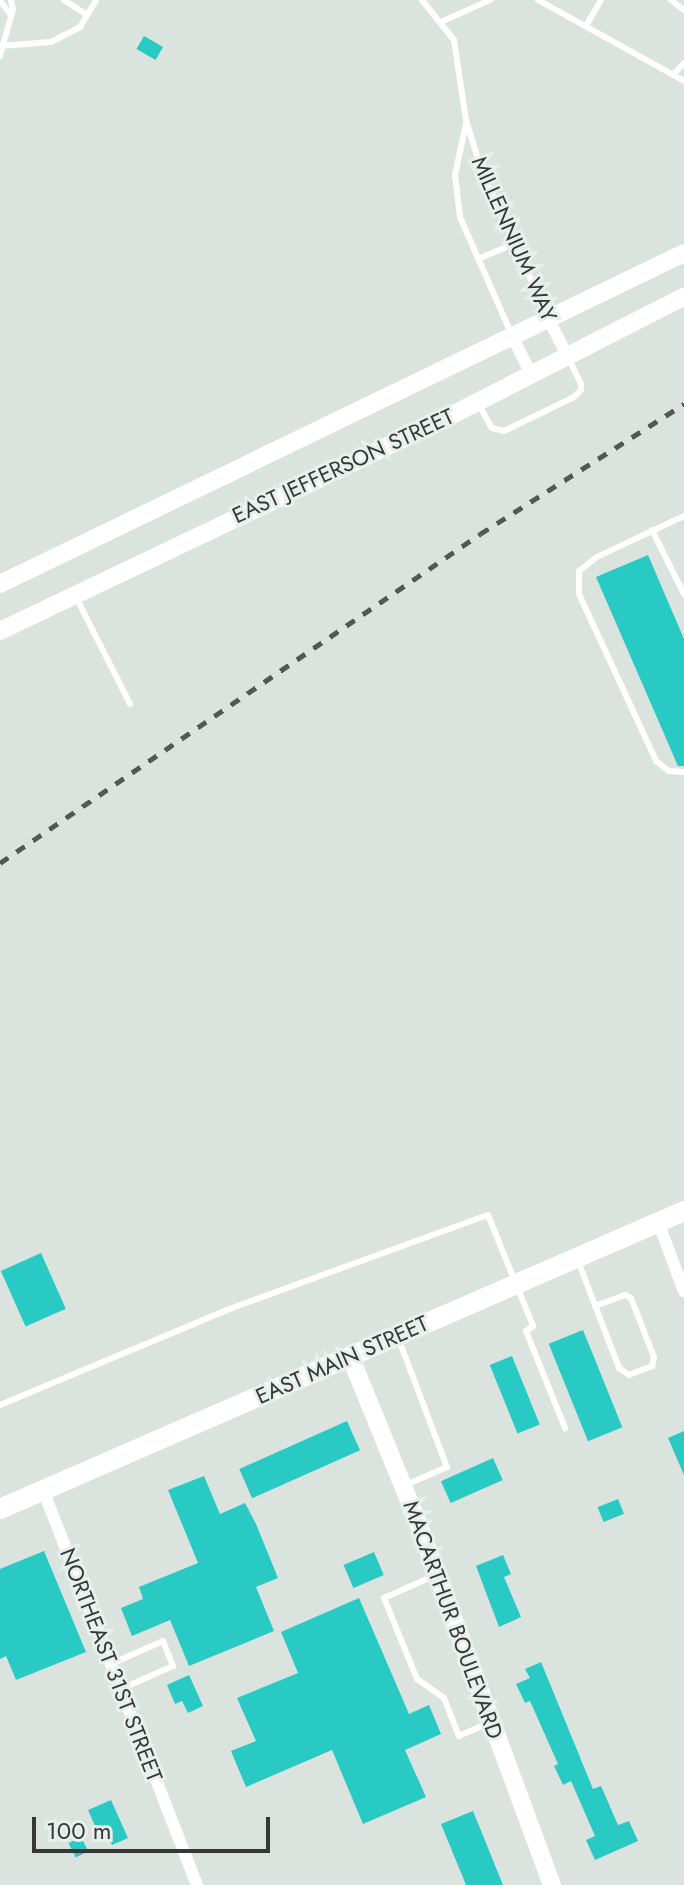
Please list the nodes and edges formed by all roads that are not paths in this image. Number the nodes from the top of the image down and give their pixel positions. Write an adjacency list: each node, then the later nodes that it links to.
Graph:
1 (11, 0): 11 (lane)
2 (64, 0): 12 (lane)
3 (96, 0): 12 (lane)
4 (422, 0): 13 (lane, MILLENNIUM WAY)
5 (538, 0): 14 (lane)
6 (601, 0): 14 (lane)
7 (671, 0): 10 (lane)
8 (0, 1): 11 (lane)
9 (487, 1): 13 (lane)
10 (684, 10)
11 (11, 15): 15 (lane)
12 (87, 15): 15 (lane)
13 (441, 22): 20 (lane, MILLENNIUM WAY)
14 (586, 26): 18 (lane)
15 (2, 47): 16 (lane)
16 (0, 56)
17 (684, 63): 18 (lane)
18 (673, 75): 19 (lane)
19 (684, 81)
20 (466, 120): 21 (lane, MILLENNIUM WAY); 23 (lane, MILLENNIUM WAY)
21 (513, 244): 23 (lane); 25 (lane, MILLENNIUM WAY)
22 (684, 253): 25 (main road, EAST JEFFERSON STREET)
23 (478, 259): 26 (lane, MILLENNIUM WAY)
24 (684, 297): 27 (main road, EAST JEFFERSON STREET)
25 (549, 320): 26 (main road, EAST JEFFERSON STREET); 27 (street, MILLENNIUM WAY)
26 (513, 338): 28 (street, MILLENNIUM WAY); 32 (main road, EAST JEFFERSON STREET)
27 (567, 355): 28 (main road, EAST JEFFERSON STREET); 29 (lane)
28 (531, 374): 29 (main road, EAST JEFFERSON STREET)
29 (478, 402): 33 (main road, EAST JEFFERSON STREET)
30 (684, 516): 31 (lane)
31 (652, 530): 34 (lane); 37 (lane)
32 (0, 584)
33 (75, 594): 35 (main road, EAST JEFFERSON STREET); 36 (lane)
34 (684, 594)
35 (0, 631)
36 (130, 704)
37 (684, 772)
38 (684, 1211): 39 (main road, EAST MAIN STREET)
39 (658, 1222): 40 (main road, EAST MAIN STREET); 42 (street)
40 (577, 1257): 41 (main road, EAST MAIN STREET); 43 (lane)
41 (515, 1284): 44 (main road, EAST MAIN STREET); 46 (lane); 47 (lane)
42 (684, 1291)
43 (595, 1306): 43 (lane)
44 (397, 1335): 45 (main road, EAST MAIN STREET); 48 (lane)
45 (350, 1356): 48 (main road, MACARTHUR BOULEVARD); 49 (main road, EAST MAIN STREET)
46 (0, 1405)
47 (565, 1428)
48 (403, 1487): 51 (main road, MACARTHUR BOULEVARD)
49 (43, 1490): 50 (main road, EAST MAIN STREET); 52 (street, NORTHEAST 31ST STREET)
50 (0, 1509)
51 (437, 1575): 54 (main road, MACARTHUR BOULEVARD); 54 (lane)
52 (111, 1664): 53 (street, NORTHEAST 31ST STREET); 53 (lane)
53 (121, 1689): 55 (street, NORTHEAST 31ST STREET)
54 (491, 1721): 56 (main road, MACARTHUR BOULEVARD)
55 (197, 1885)
56 (552, 1885)

